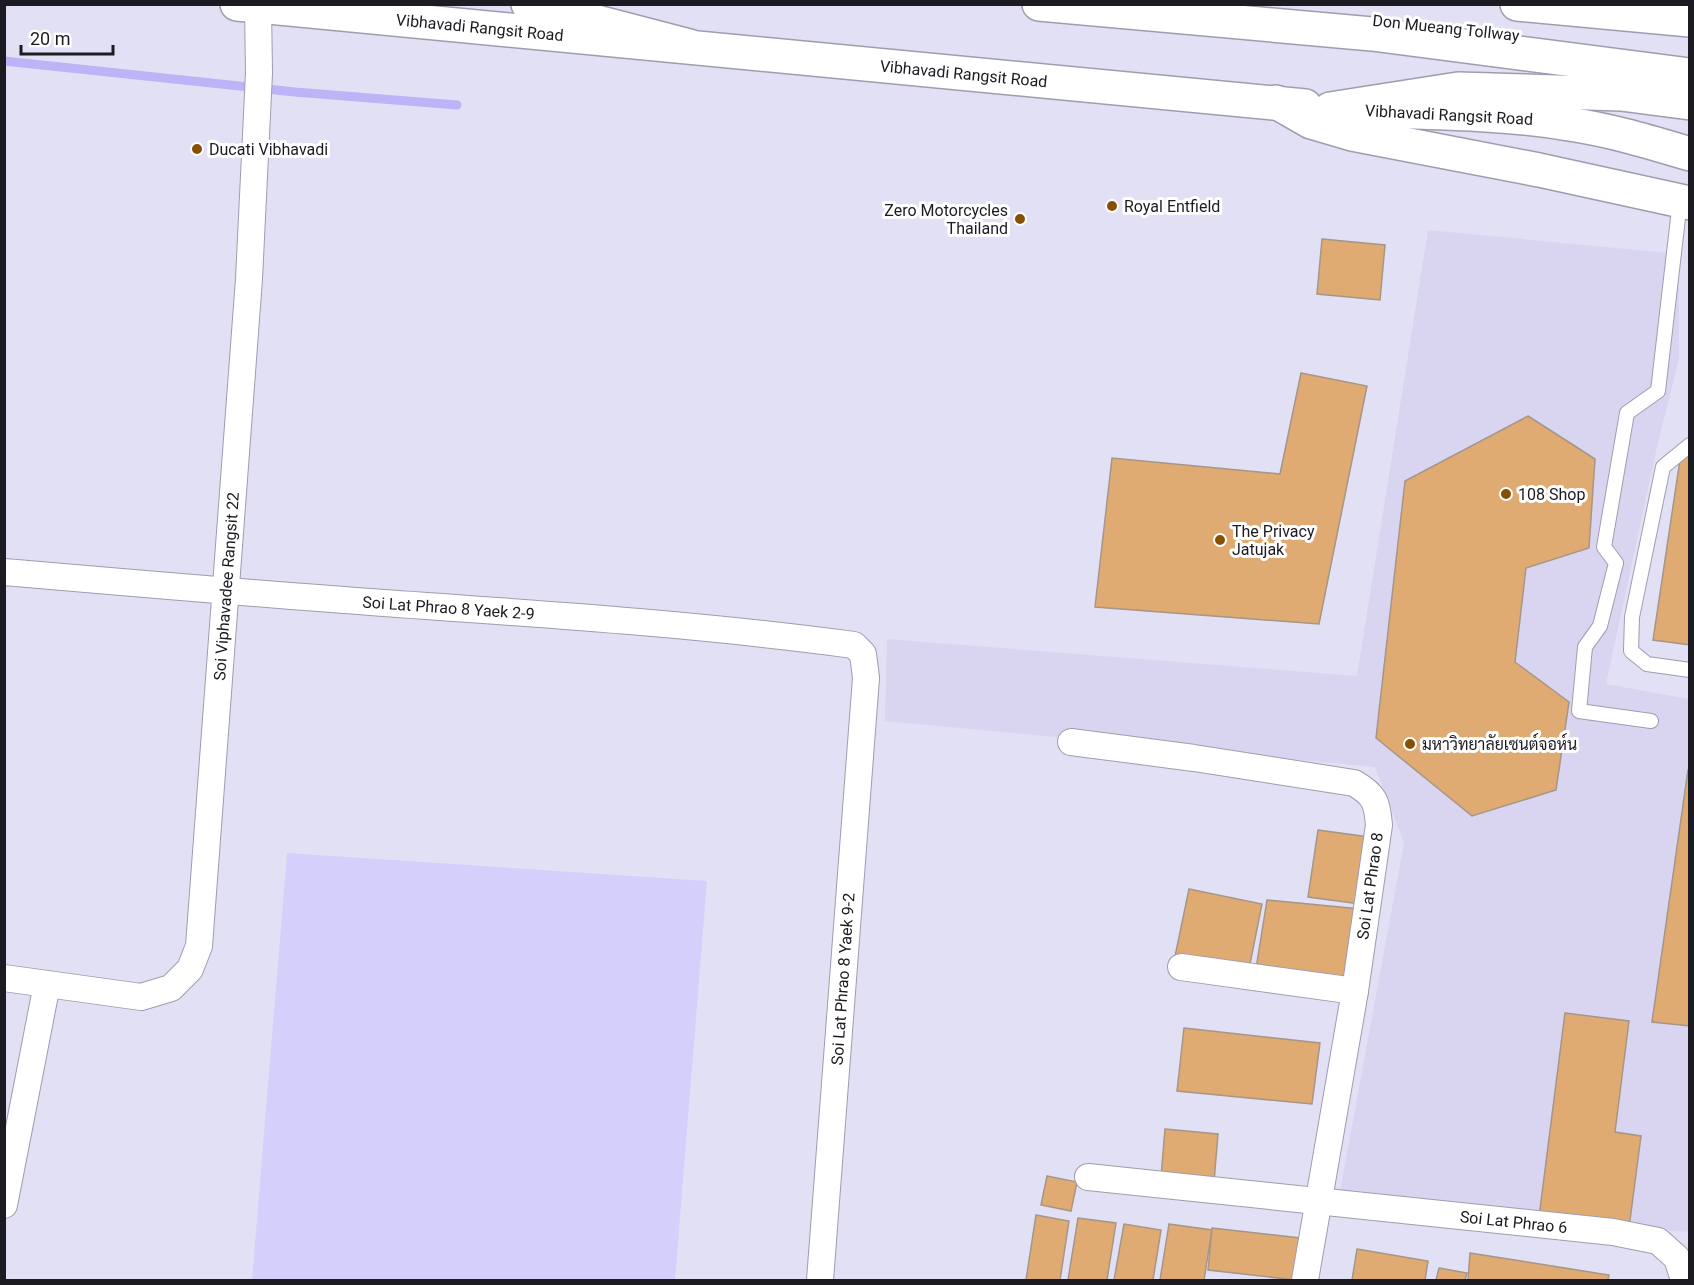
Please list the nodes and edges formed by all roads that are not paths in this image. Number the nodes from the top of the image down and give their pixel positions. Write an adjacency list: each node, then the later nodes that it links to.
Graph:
1 (528, 4): 7 (main road)
2 (1039, 4): 9 (main road)
3 (1203, 4): 8 (main road, Don Mueang Tollway)
4 (1517, 4): 6 (main road, Don Mueang Tollway)
5 (248, 6): 7 (main road, Vibhavadi Rangsit Road); 17 (street, Soi Viphavadee Rangsit 22)
6 (1689, 20)
7 (689, 46): 10 (main road, Vibhavadi Rangsit Road)
8 (1689, 55)
9 (1689, 75)
10 (1276, 102): 12 (main road, Vibhavadi Rangsit Road); 14 (main road)
11 (1689, 103): 12 (main road)
12 (1330, 109): 13 (main road, Vibhavadi Rangsit Road)
13 (1689, 154)
14 (1685, 202): 19 (lane)
15 (1689, 445): 18 (lane)
16 (4, 572): 17 (street, Soi Lat Phrao 8 Yaek 2-9)
17 (226, 592): 23 (street, Soi Viphavadee Rangsit 22); 28 (street, Soi Lat Phrao 8 Yaek 2-9)
18 (1689, 670)
19 (1651, 721)
20 (1071, 742): 24 (street, Soi Lat Phrao 8)
21 (1181, 967): 24 (street)
22 (4, 978): 23 (street, Soi Viphavadee Rangsit 22)
23 (47, 984): 27 (street)
24 (1354, 991): 26 (street, Soi Lat Phrao 8)
25 (1088, 1178): 26 (street, Soi Lat Phrao 6)
26 (1320, 1200): 29 (street, Soi Lat Phrao 8); 30 (street, Soi Lat Phrao 6)
27 (4, 1205)
28 (820, 1281)
29 (1305, 1281)
30 (1684, 1281)

